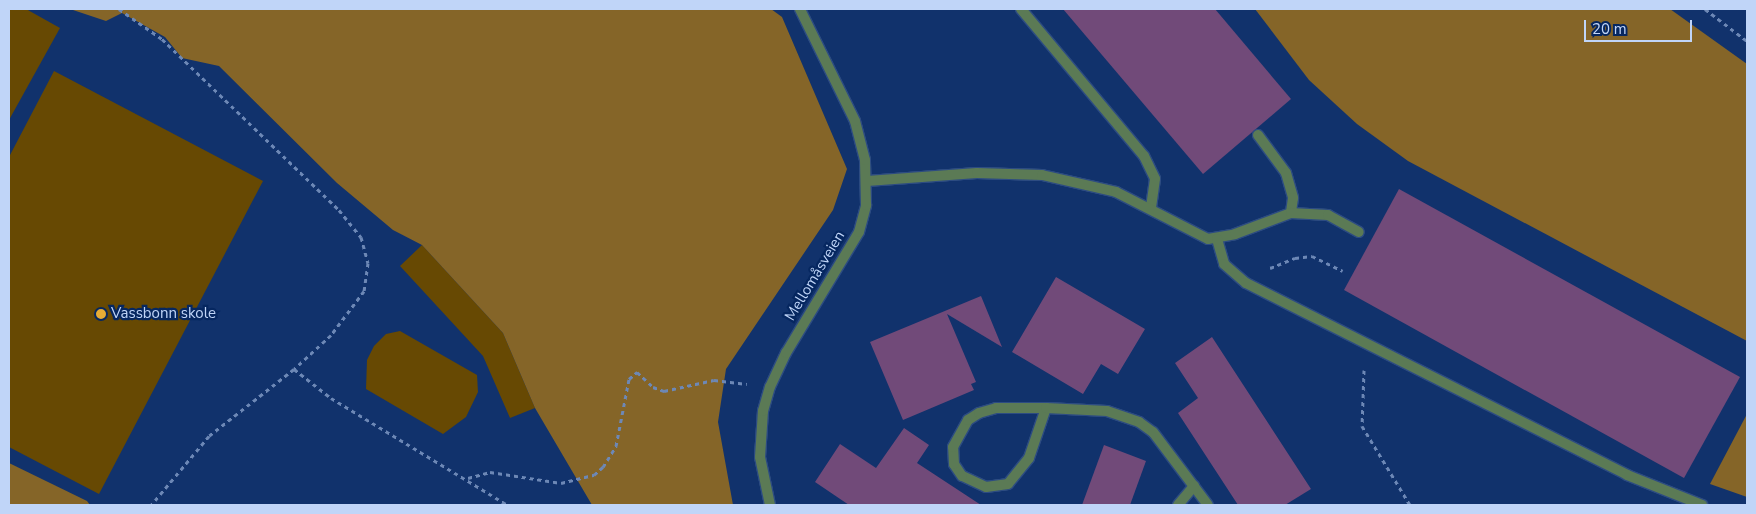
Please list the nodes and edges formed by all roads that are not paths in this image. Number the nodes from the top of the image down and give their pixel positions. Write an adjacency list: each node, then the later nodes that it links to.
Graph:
1 (800, 9): 4 (street, Mellomåsveien)
2 (1021, 9): 5 (street)
3 (1258, 136): 6 (street)
4 (867, 181): 5 (street); 11 (street, Mellomåsveien)
5 (1152, 209): 8 (street)
6 (1292, 213): 7 (street); 8 (street)
7 (1359, 232)
8 (1217, 239): 14 (street)
9 (1046, 408): 9 (street); 10 (street)
10 (1194, 486): 12 (street); 13 (street)
11 (770, 505)
12 (1178, 505)
13 (1208, 505)
14 (1702, 505)

